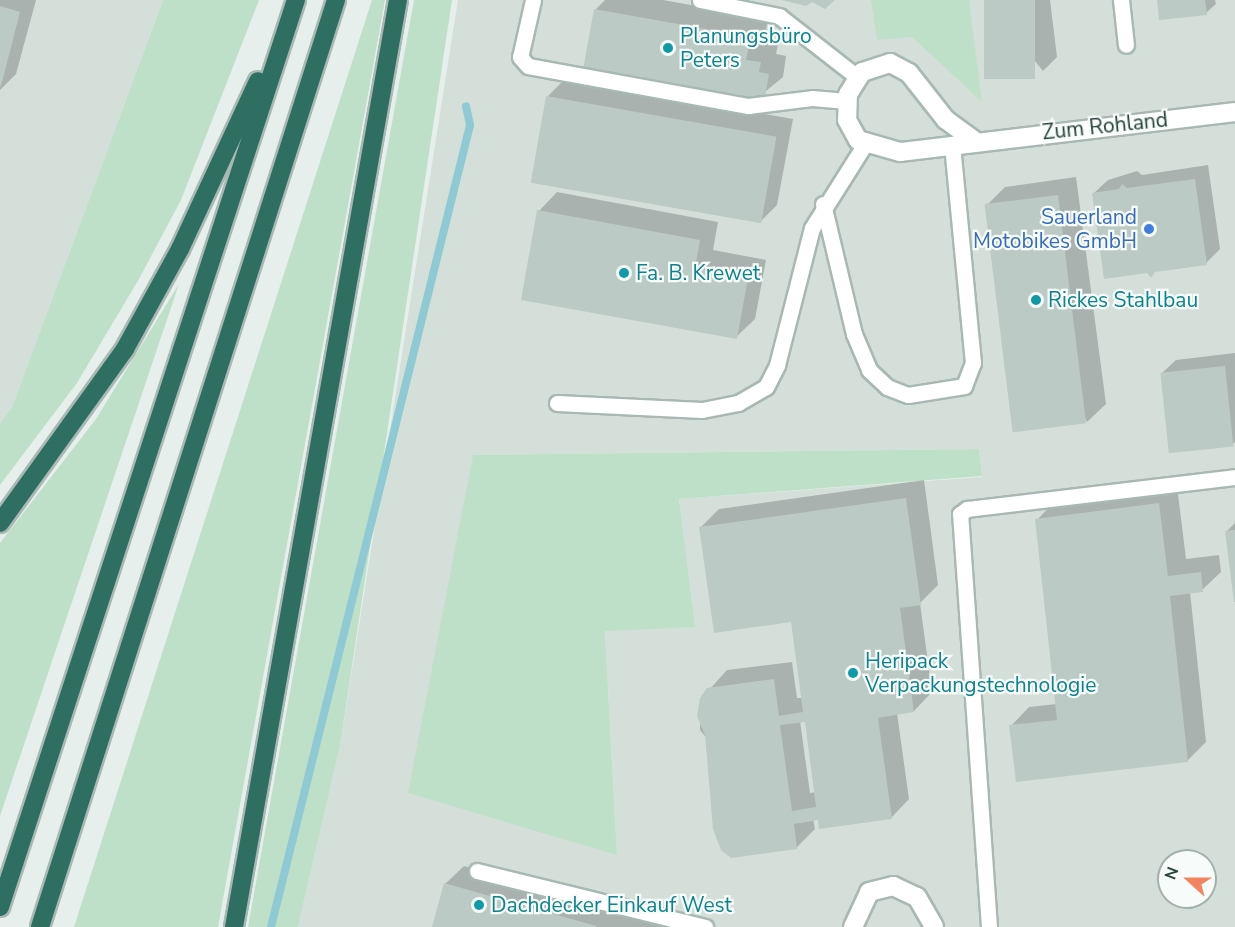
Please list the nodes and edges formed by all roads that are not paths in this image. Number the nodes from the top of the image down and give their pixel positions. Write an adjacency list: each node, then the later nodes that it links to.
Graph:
1 (295, 0): 17 (highway); 19 (highway)
2 (336, 0): 20 (highway)
3 (398, 0): 21 (highway)
4 (533, 0): 9 (lane)
5 (700, 0): 8 (lane)
6 (1121, 0): 7 (lane)
7 (1126, 45)
8 (857, 77): 9 (street); 11 (street)
9 (847, 101): 12 (street)
10 (1235, 112): 11 (street, Zum Rohland)
11 (975, 141): 13 (street, Zum Rohland)
12 (865, 144): 13 (street, Zum Rohland); 14 (lane)
13 (952, 146): 14 (lane)
14 (823, 204): 15 (lane)
15 (556, 403)
16 (1235, 477): 25 (lane)
17 (0, 523)
18 (477, 871): 22 (lane)
19 (0, 907)
20 (40, 927)
21 (234, 927)
22 (705, 927)
23 (853, 927): 24 (street)
24 (934, 927)
25 (989, 927)

